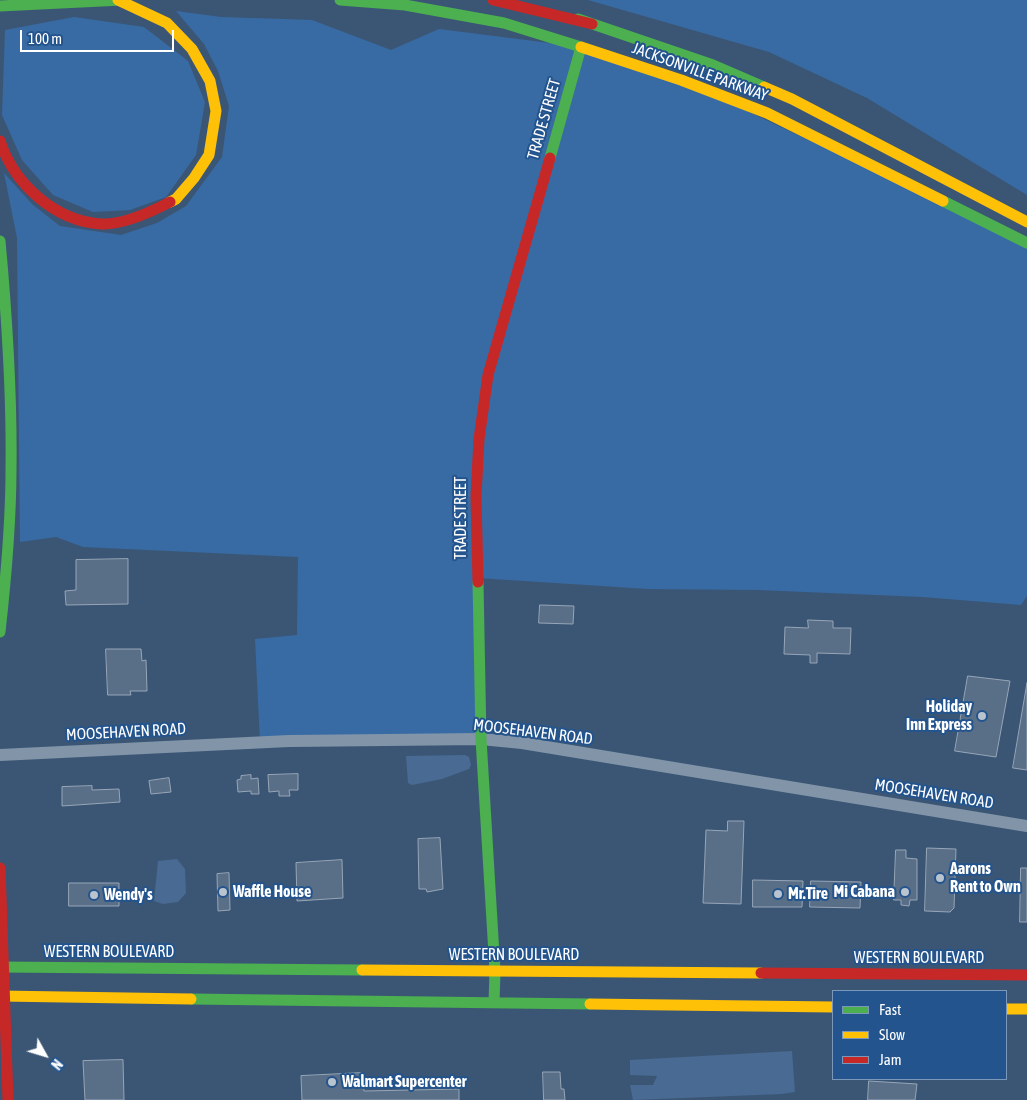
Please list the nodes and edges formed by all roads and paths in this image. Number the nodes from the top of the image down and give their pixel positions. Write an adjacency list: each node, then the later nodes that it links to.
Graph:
1 (118, 0): 2 (main road); 6 (main road); 9 (main road)
2 (122, 0)
3 (340, 0): 8 (main road, JACKSONVILLE PARKWAY)
4 (493, 0): 7 (main road, JACKSONVILLE PARKWAY)
5 (521, 0): 7 (main road)
6 (0, 6)
7 (592, 24): 10 (main road, JACKSONVILLE PARKWAY)
8 (581, 47): 12 (main road, JACKSONVILLE PARKWAY); 14 (main road, TRADE STREET)
9 (0, 142)
10 (1027, 222)
11 (0, 241): 13 (main road)
12 (1027, 241)
13 (0, 632)
14 (482, 739): 15 (street, MOOSEHAVEN ROAD); 16 (street, MOOSEHAVEN ROAD); 19 (main road, TRADE STREET)
15 (0, 755)
16 (1027, 826)
17 (0, 868): 18 (main road)
18 (2, 967): 19 (main road, WESTERN BOULEVARD); 21 (main road)
19 (495, 971): 20 (main road, WESTERN BOULEVARD); 22 (main road, TRADE STREET)
20 (1027, 975)
21 (2, 996): 22 (main road); 26 (main road)
22 (494, 1003): 23 (main road)
23 (832, 1007)
24 (1007, 1009): 25 (main road)
25 (1027, 1009)
26 (8, 1100)

